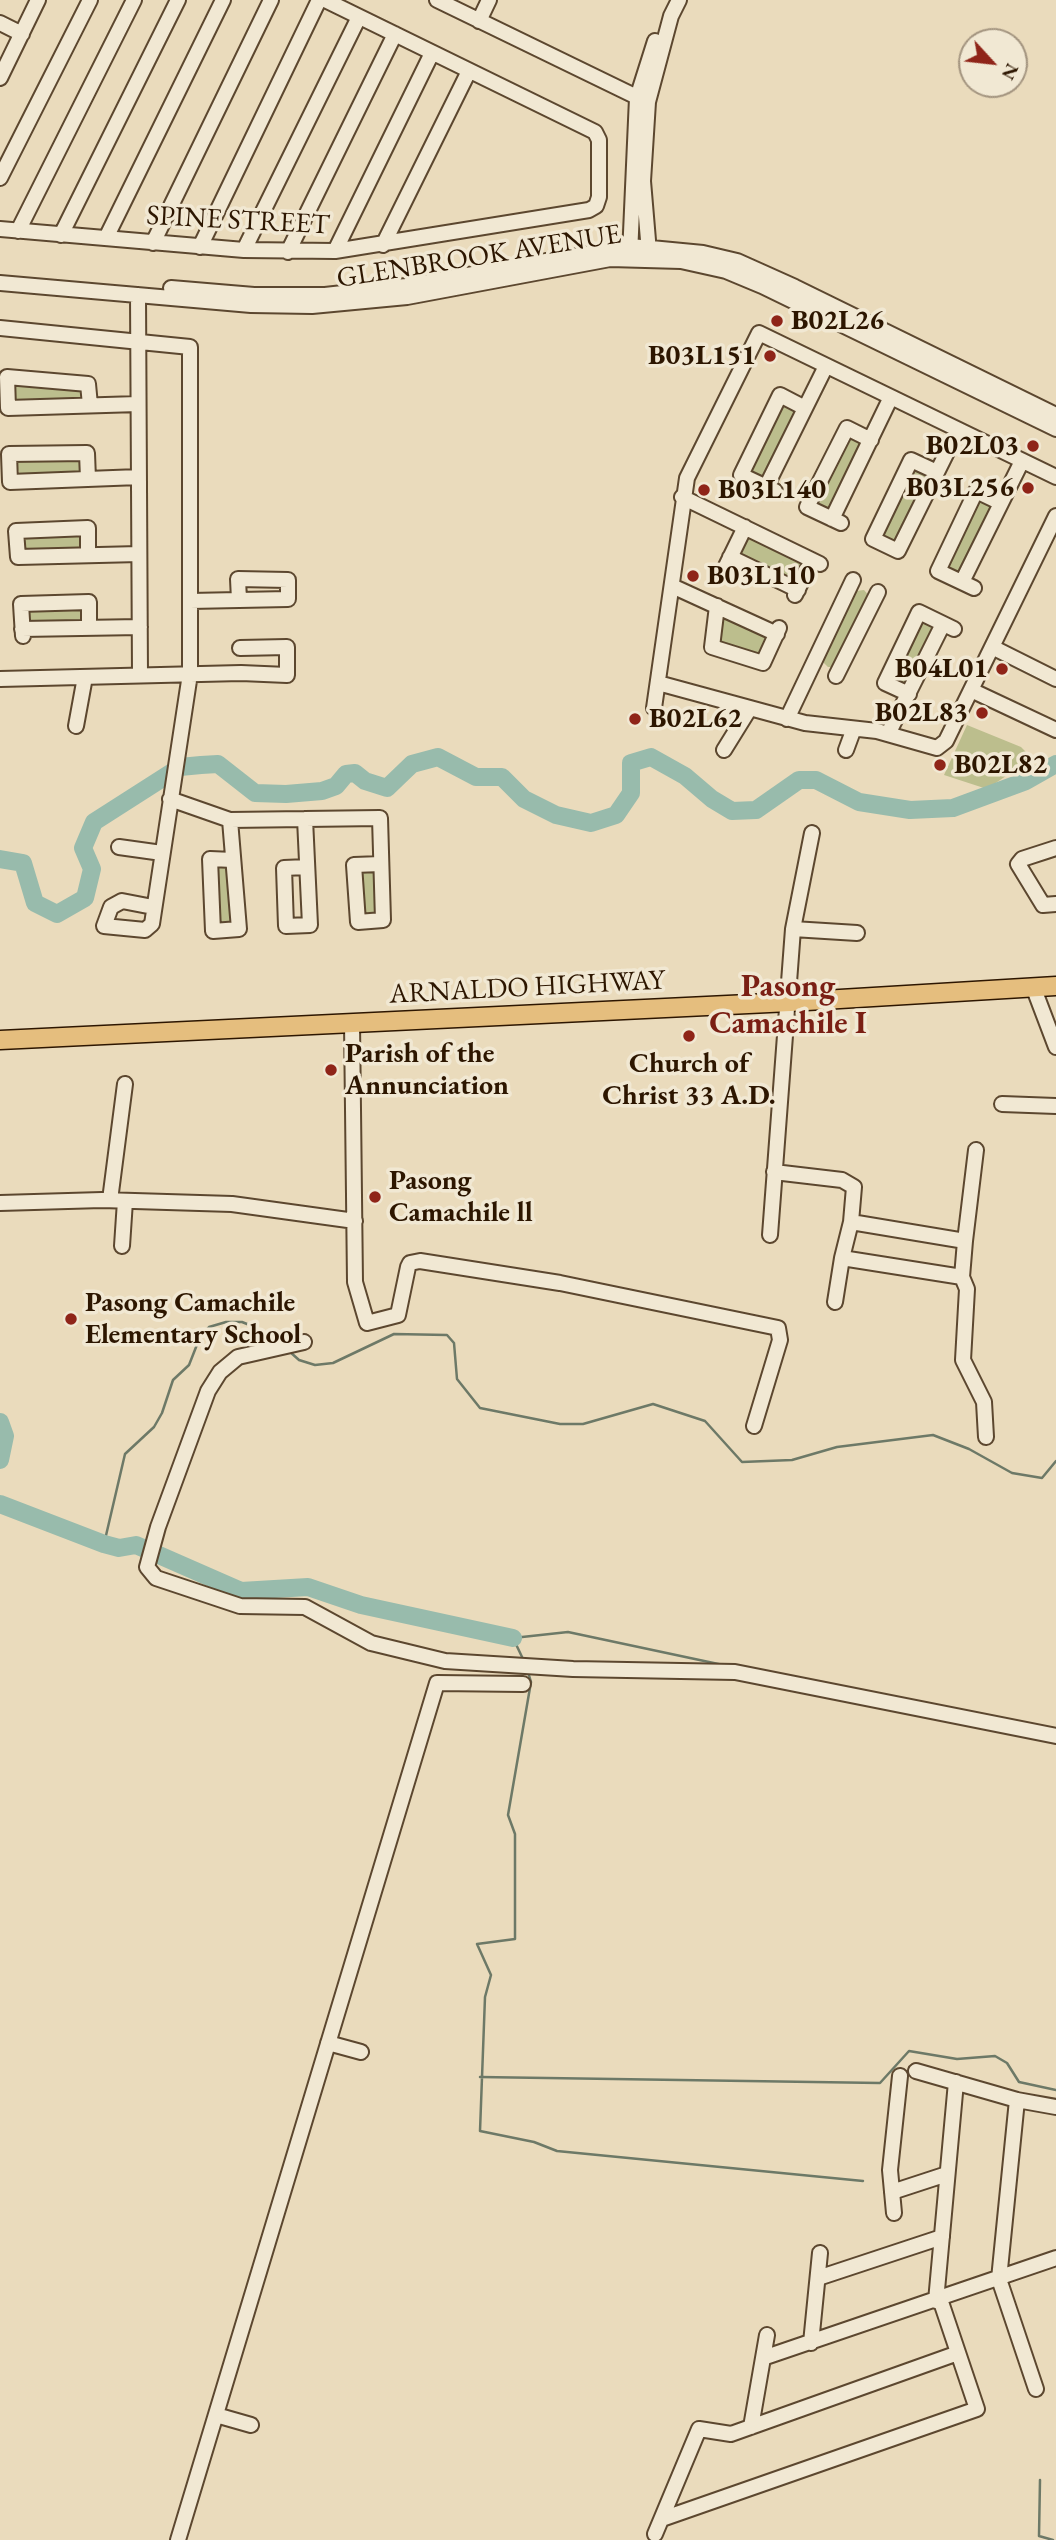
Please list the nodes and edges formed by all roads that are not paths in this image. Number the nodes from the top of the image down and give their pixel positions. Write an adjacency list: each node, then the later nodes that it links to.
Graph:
1 (38, 0): 16 (street)
2 (90, 0): 22 (street)
3 (134, 0): 24 (street)
4 (178, 0): 25 (street)
5 (223, 0): 26 (street)
6 (271, 0): 27 (street)
7 (319, 0): 29 (street)
8 (325, 0): 13 (street)
9 (437, 0): 14 (street)
10 (489, 0): 14 (street)
11 (670, 0): 21 (street)
12 (679, 0): 21 (street)
13 (359, 17): 17 (street); 30 (street)
14 (479, 21): 21 (street)
15 (0, 23): 16 (street)
16 (22, 34): 20 (street)
17 (395, 34): 18 (street); 32 (street)
18 (432, 52): 19 (street); 31 (street)
19 (470, 71): 28 (street); 28 (street, SPINE STREET)
20 (1, 75)
21 (642, 100): 33 (street); 34 (street)
22 (0, 178)
23 (0, 229): 24 (street, SPINE STREET)
24 (19, 231): 25 (street, SPINE STREET)
25 (61, 234): 26 (street, SPINE STREET)
26 (106, 238): 27 (street, SPINE STREET)
27 (153, 243): 29 (street, SPINE STREET)
28 (383, 245): 31 (street, SPINE STREET)
29 (200, 247): 30 (street, SPINE STREET)
30 (244, 250): 32 (street, SPINE STREET)
31 (335, 251): 32 (street, SPINE STREET)
32 (288, 252)
33 (630, 252): 34 (street, GLENBROOK AVENUE); 35 (street, GLENBROOK AVENUE); 37 (street, GLENBROOK AVENUE)
34 (649, 252): 45 (street, GLENBROOK AVENUE); 46 (street, GLENBROOK AVENUE)
35 (0, 274)
36 (0, 283): 37 (street, GLENBROOK AVENUE)
37 (138, 295): 39 (street)
38 (0, 328): 39 (street)
39 (138, 342): 42 (street); 62 (street)
40 (826, 366): 41 (street); 44 (street); 54 (street)
41 (891, 397): 47 (street); 48 (street)
42 (138, 404): 43 (street); 51 (street)
43 (90, 405): 43 (street)
44 (805, 408): 44 (street)
45 (1056, 415)
46 (1056, 429)
47 (958, 430): 49 (street); 50 (street)
48 (871, 440): 48 (street)
49 (1022, 461): 52 (street); 55 (street)
50 (937, 472): 50 (street)
51 (139, 477): 53 (street); 58 (street)
52 (1056, 477)
53 (88, 479): 53 (street)
54 (682, 496): 57 (street); 60 (street)
55 (1001, 503): 55 (street)
56 (1056, 516): 66 (street)
57 (745, 527): 57 (street)
58 (139, 554): 59 (street); 64 (street)
59 (88, 555): 59 (street)
60 (672, 586): 63 (street); 74 (street)
61 (239, 600): 62 (street)
62 (190, 601): 69 (street)
63 (717, 606): 63 (street)
64 (140, 627): 65 (street); 70 (street)
65 (89, 628): 65 (street)
66 (992, 647): 73 (street); 75 (street)
67 (812, 665): 67 (street); 79 (street)
68 (241, 673): 68 (street); 69 (street)
69 (190, 674): 70 (street); 86 (street)
70 (140, 675): 71 (street)
71 (85, 677): 72 (street); 80 (street)
72 (0, 679)
73 (1056, 679)
74 (658, 683): 77 (street); 78 (street)
75 (971, 691): 81 (street); 83 (street)
76 (909, 694): 76 (street); 83 (street)
77 (654, 708)
78 (750, 708): 79 (street); 84 (street)
79 (787, 719): 82 (street)
80 (76, 726)
81 (1056, 730)
82 (853, 731): 83 (street); 85 (street)
83 (888, 734)
84 (724, 750)
85 (846, 750)
86 (170, 799): 88 (street); 92 (street)
87 (305, 818): 88 (street); 94 (street); 95 (street)
88 (230, 820): 93 (street)
89 (813, 833): 98 (street)
90 (119, 847): 92 (street)
91 (1056, 848): 96 (street)
92 (162, 853): 97 (street)
93 (233, 860): 93 (street)
94 (382, 863)
95 (307, 867)
96 (1056, 904)
97 (153, 906)
98 (793, 929): 99 (street); 101 (street)
99 (857, 933)
100 (1046, 988): 101 (main road, ARNALDO HIGHWAY); 104 (street)
101 (790, 1002): 102 (main road, ARNALDO HIGHWAY); 109 (street)
102 (352, 1023): 103 (main road, ARNALDO HIGHWAY); 112 (street)
103 (0, 1040)
104 (1056, 1047)
105 (125, 1083): 110 (street)
106 (1002, 1104): 107 (street)
107 (1056, 1106)
108 (976, 1150): 115 (street)
109 (774, 1172): 113 (street); 114 (street)
110 (117, 1201): 111 (street); 112 (street); 116 (street)
111 (0, 1203)
112 (355, 1221): 121 (street)
113 (851, 1222): 115 (street); 117 (street)
114 (770, 1235)
115 (964, 1241): 118 (street)
116 (122, 1246)
117 (842, 1258): 118 (street); 119 (street)
118 (962, 1277): 122 (street)
119 (835, 1302)
120 (304, 1342): 124 (street)
121 (754, 1426)
122 (986, 1437)
123 (523, 1684): 125 (street)
124 (1056, 1736)
125 (328, 2043): 126 (street); 146 (street)
126 (361, 2052)
127 (916, 2071): 129 (street)
128 (900, 2076): 133 (street)
129 (956, 2082): 130 (street); 132 (street)
130 (1017, 2100): 131 (street); 139 (street)
131 (1056, 2107)
132 (947, 2174): 133 (street); 135 (street)
133 (892, 2192): 134 (street)
134 (894, 2213)
135 (942, 2237): 138 (street); 140 (street)
136 (820, 2253): 138 (street)
137 (1056, 2258): 139 (street)
138 (818, 2278): 142 (street)
139 (999, 2278): 140 (street); 145 (street)
140 (938, 2300): 142 (street); 143 (street)
141 (767, 2335): 144 (street)
142 (811, 2343): 144 (street)
143 (958, 2353): 148 (street); 149 (street)
144 (763, 2358): 148 (street)
145 (1036, 2389)
146 (216, 2415): 147 (street); 151 (street)
147 (251, 2425)
148 (751, 2427): 149 (street)
149 (662, 2519): 150 (street)
150 (655, 2534)
151 (178, 2540)

